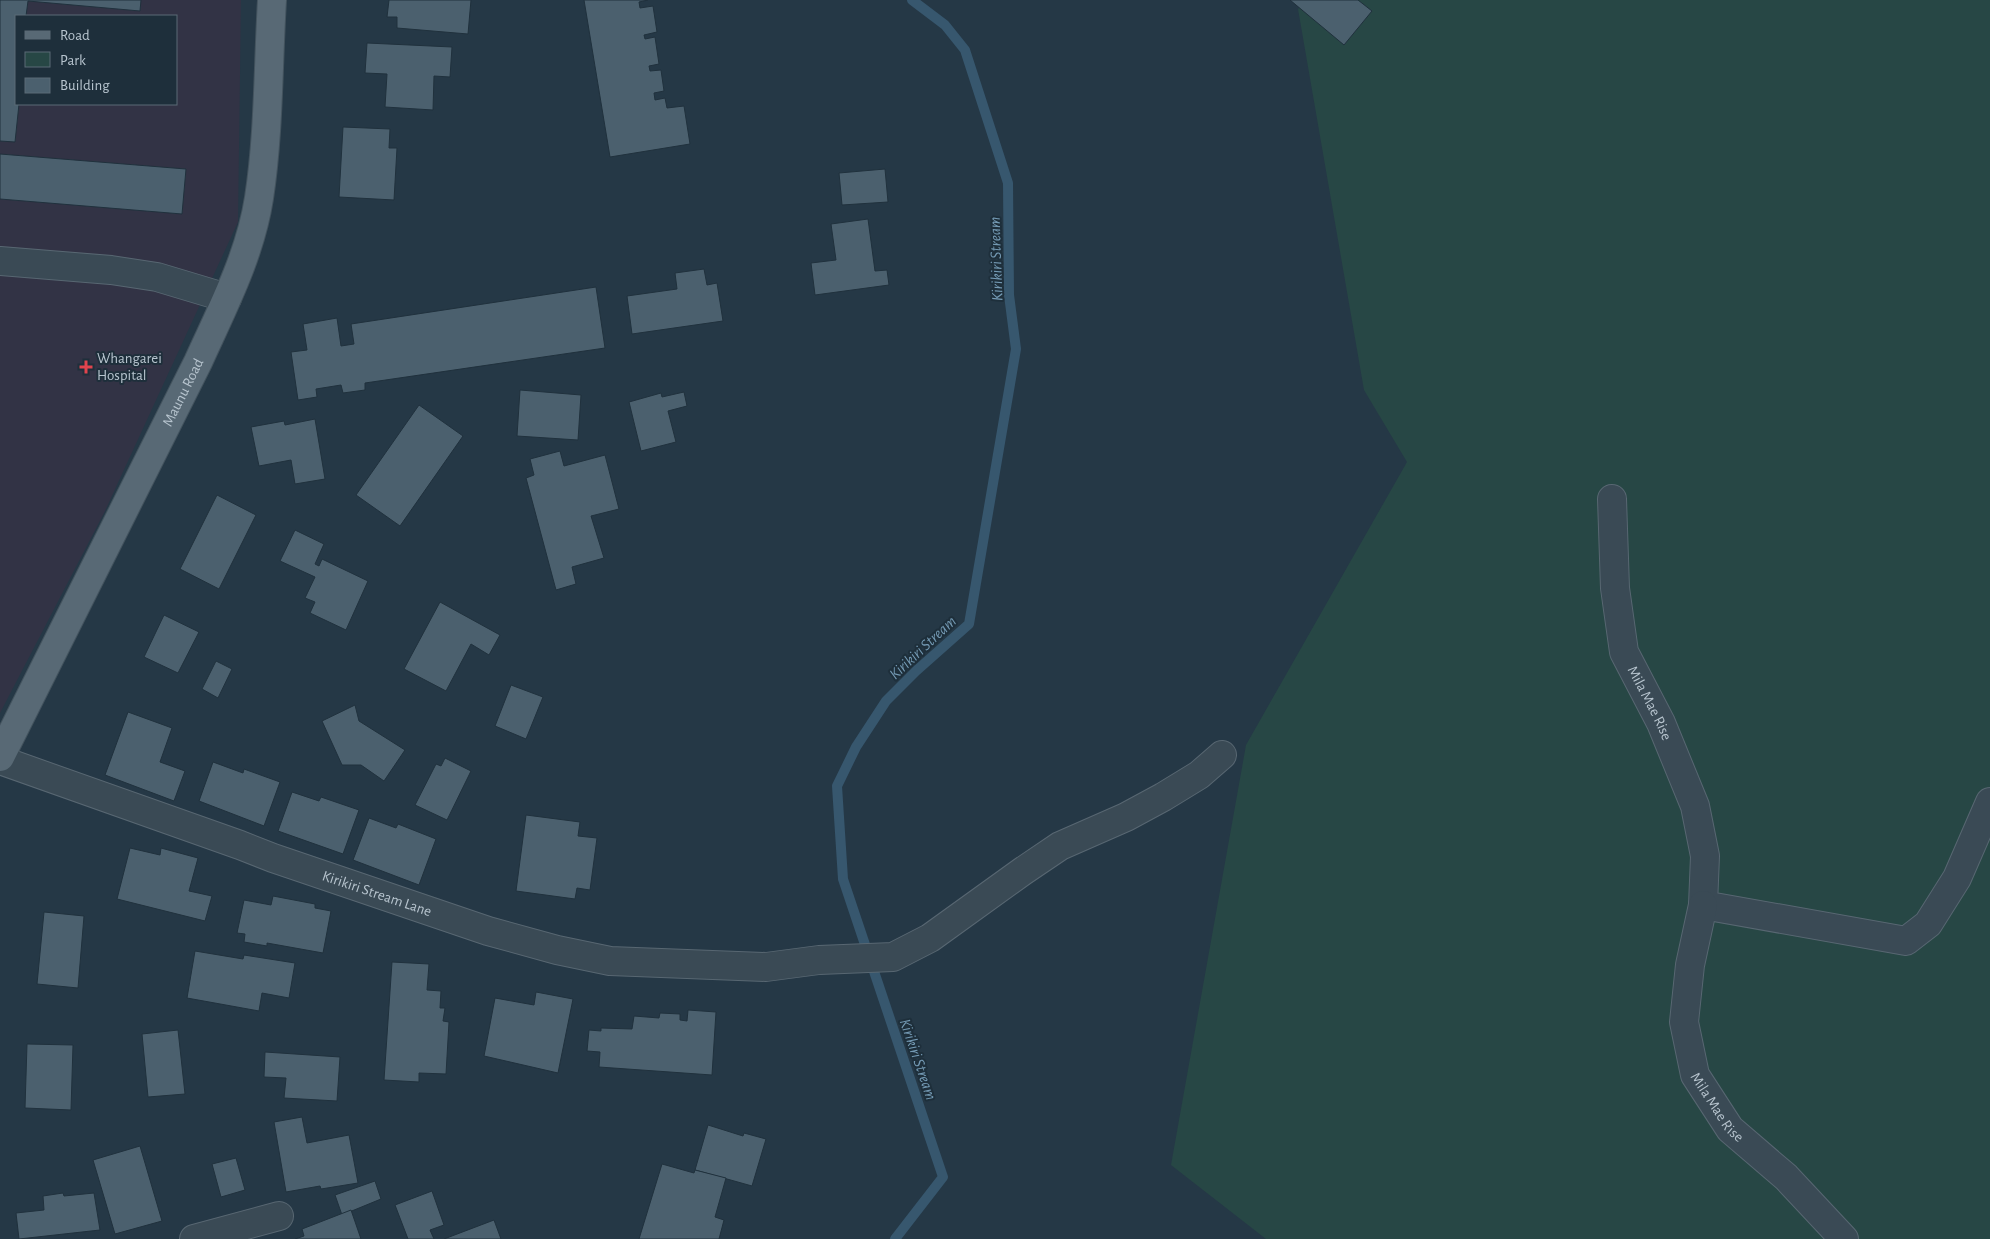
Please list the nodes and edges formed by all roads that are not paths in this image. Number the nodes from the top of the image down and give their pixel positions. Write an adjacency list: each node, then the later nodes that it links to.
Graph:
1 (272, 0): 3 (main road, Maunu Road)
2 (0, 261): 3 (street)
3 (228, 298): 6 (main road, Maunu Road)
4 (1612, 499): 8 (street, Mila Mae Rise)
5 (1222, 755): 6 (street, Kirikiri Stream Lane)
6 (0, 759)
7 (1990, 802): 8 (street)
8 (1702, 905): 11 (street, Mila Mae Rise)
9 (279, 1216): 10 (street)
10 (194, 1239)
11 (1844, 1239)

